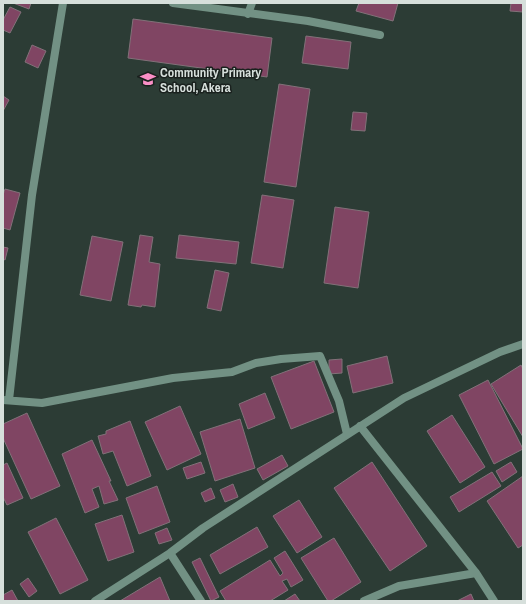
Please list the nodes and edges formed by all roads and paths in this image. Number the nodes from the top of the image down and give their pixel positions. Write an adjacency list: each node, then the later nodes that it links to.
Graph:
1 (63, 3): 7 (street)
2 (173, 3): 4 (street)
3 (252, 3): 4 (street)
4 (248, 14): 5 (street)
5 (380, 35)
6 (523, 344): 8 (street)
7 (6, 400): 9 (street)
8 (360, 426): 9 (street); 11 (street)
9 (347, 434): 10 (street)
10 (170, 553): 12 (street); 13 (street)
11 (476, 573): 14 (street); 15 (street)
12 (95, 601)
13 (202, 601)
14 (364, 601)
15 (494, 601)

